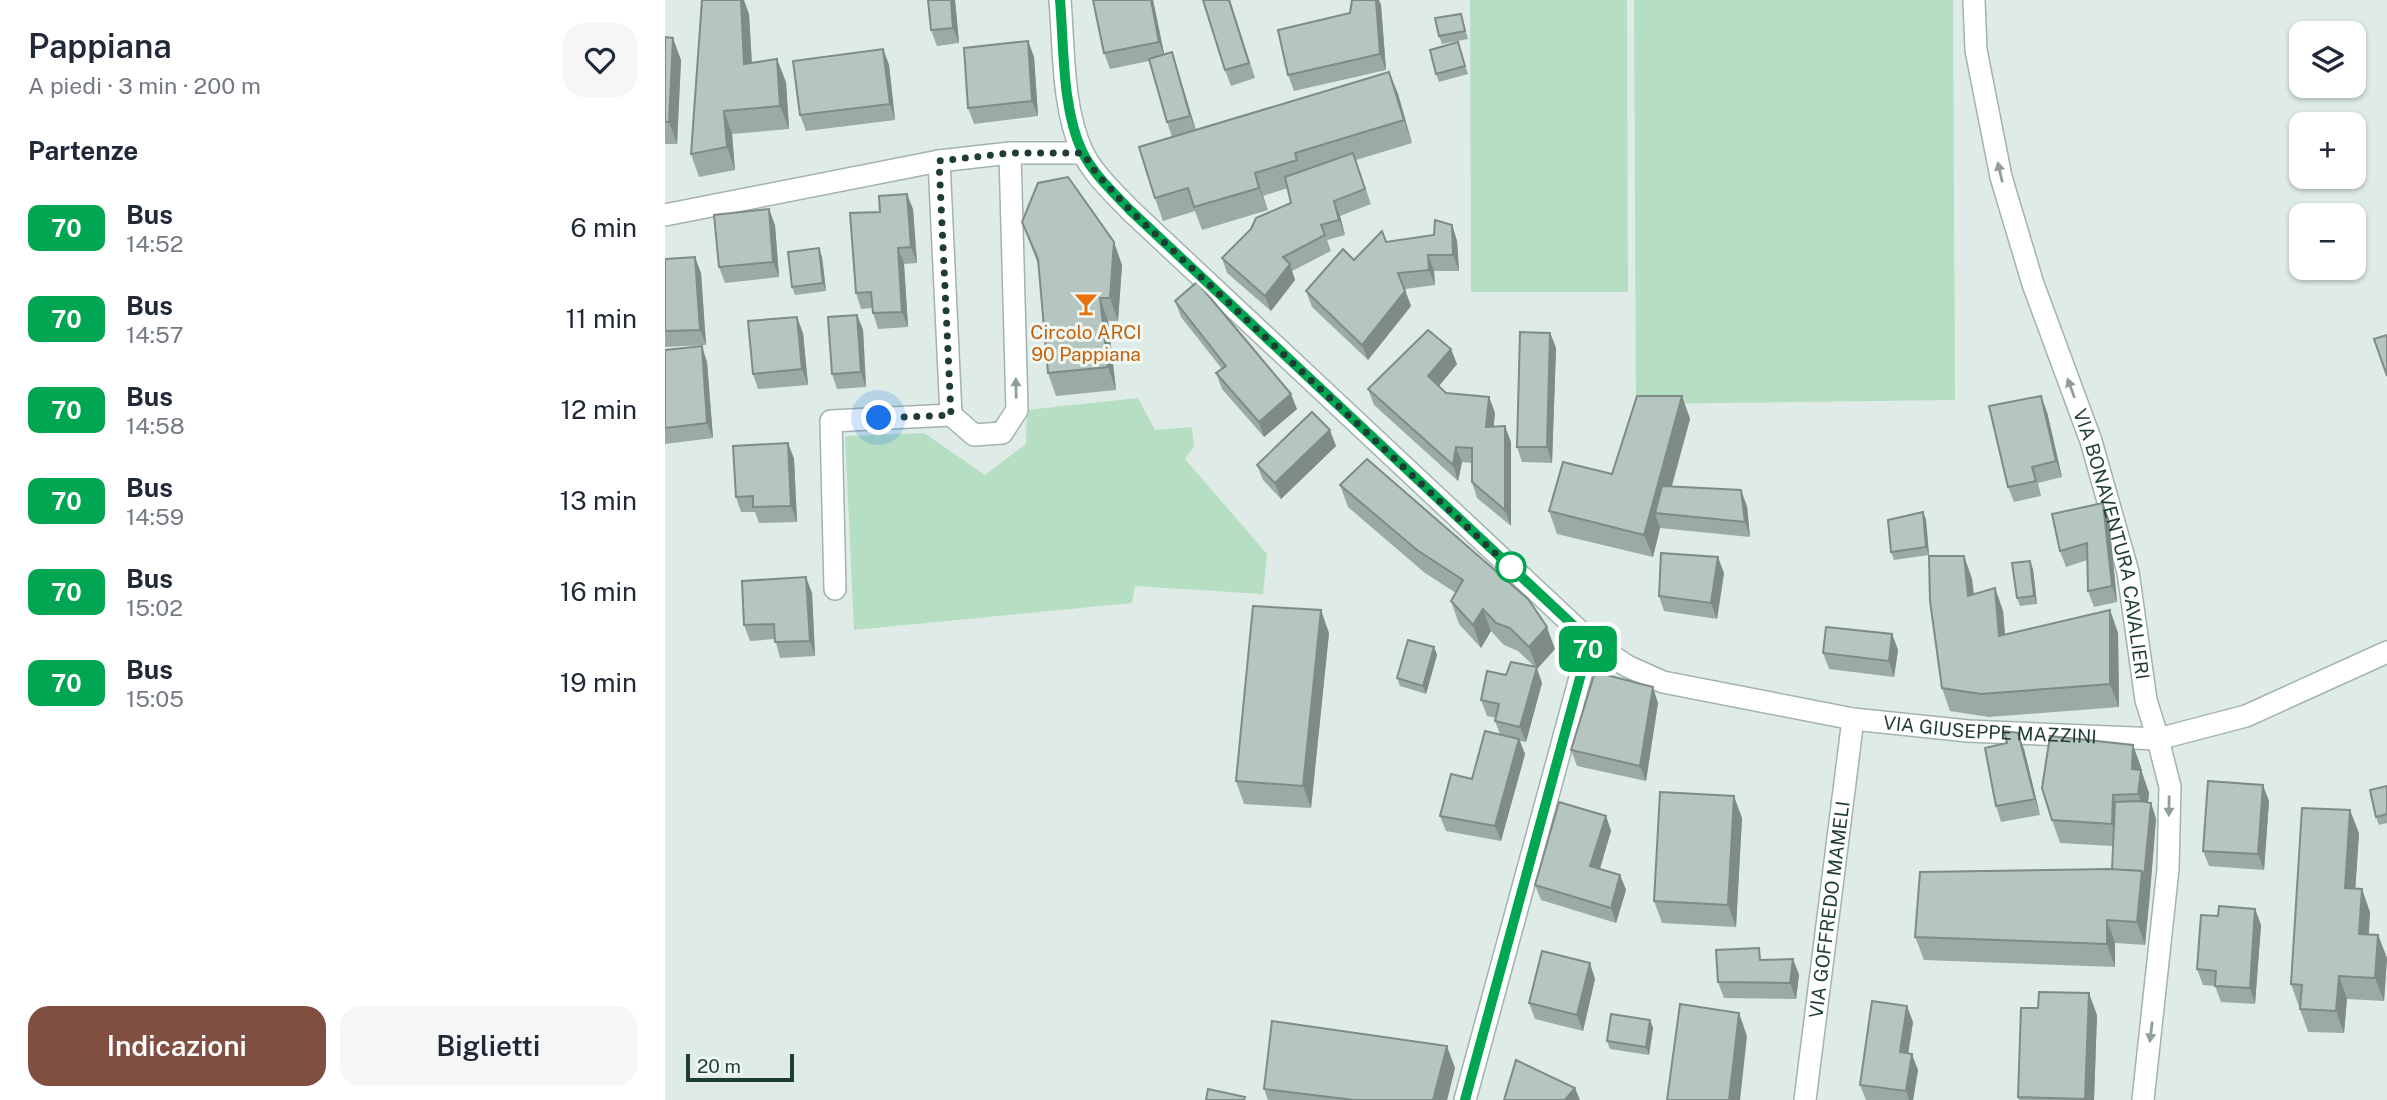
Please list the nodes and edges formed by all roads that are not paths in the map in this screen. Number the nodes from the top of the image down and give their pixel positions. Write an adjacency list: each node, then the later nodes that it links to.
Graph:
1 (1060, 0): 4 (street, VIA GIUSEPPE MAZZINI)
2 (1974, 0): 12 (street, VIA BONAVENTURA CAVALIERI, one-way to 2)
3 (1010, 153): 4 (street); 5 (street); 7 (street, one-way to 3)
4 (1083, 153): 9 (street, VIA GIUSEPPE MAZZINI)
5 (939, 161): 6 (street); 7 (street)
6 (665, 215)
7 (951, 415): 8 (street)
8 (835, 590)
9 (1590, 641): 11 (street, VIA GIUSEPPE MAZZINI); 13 (street)
10 (2387, 652): 12 (street, VIA GIUSEPPE MAZZINI)
11 (1853, 719): 12 (street, VIA GIUSEPPE MAZZINI); 14 (street, VIA GOFFREDO MAMELI)
12 (2158, 739): 15 (street, VIA BONAVENTURA CAVALIERI, one-way to 15)
13 (1465, 1100)
14 (1805, 1100)
15 (2143, 1100)

